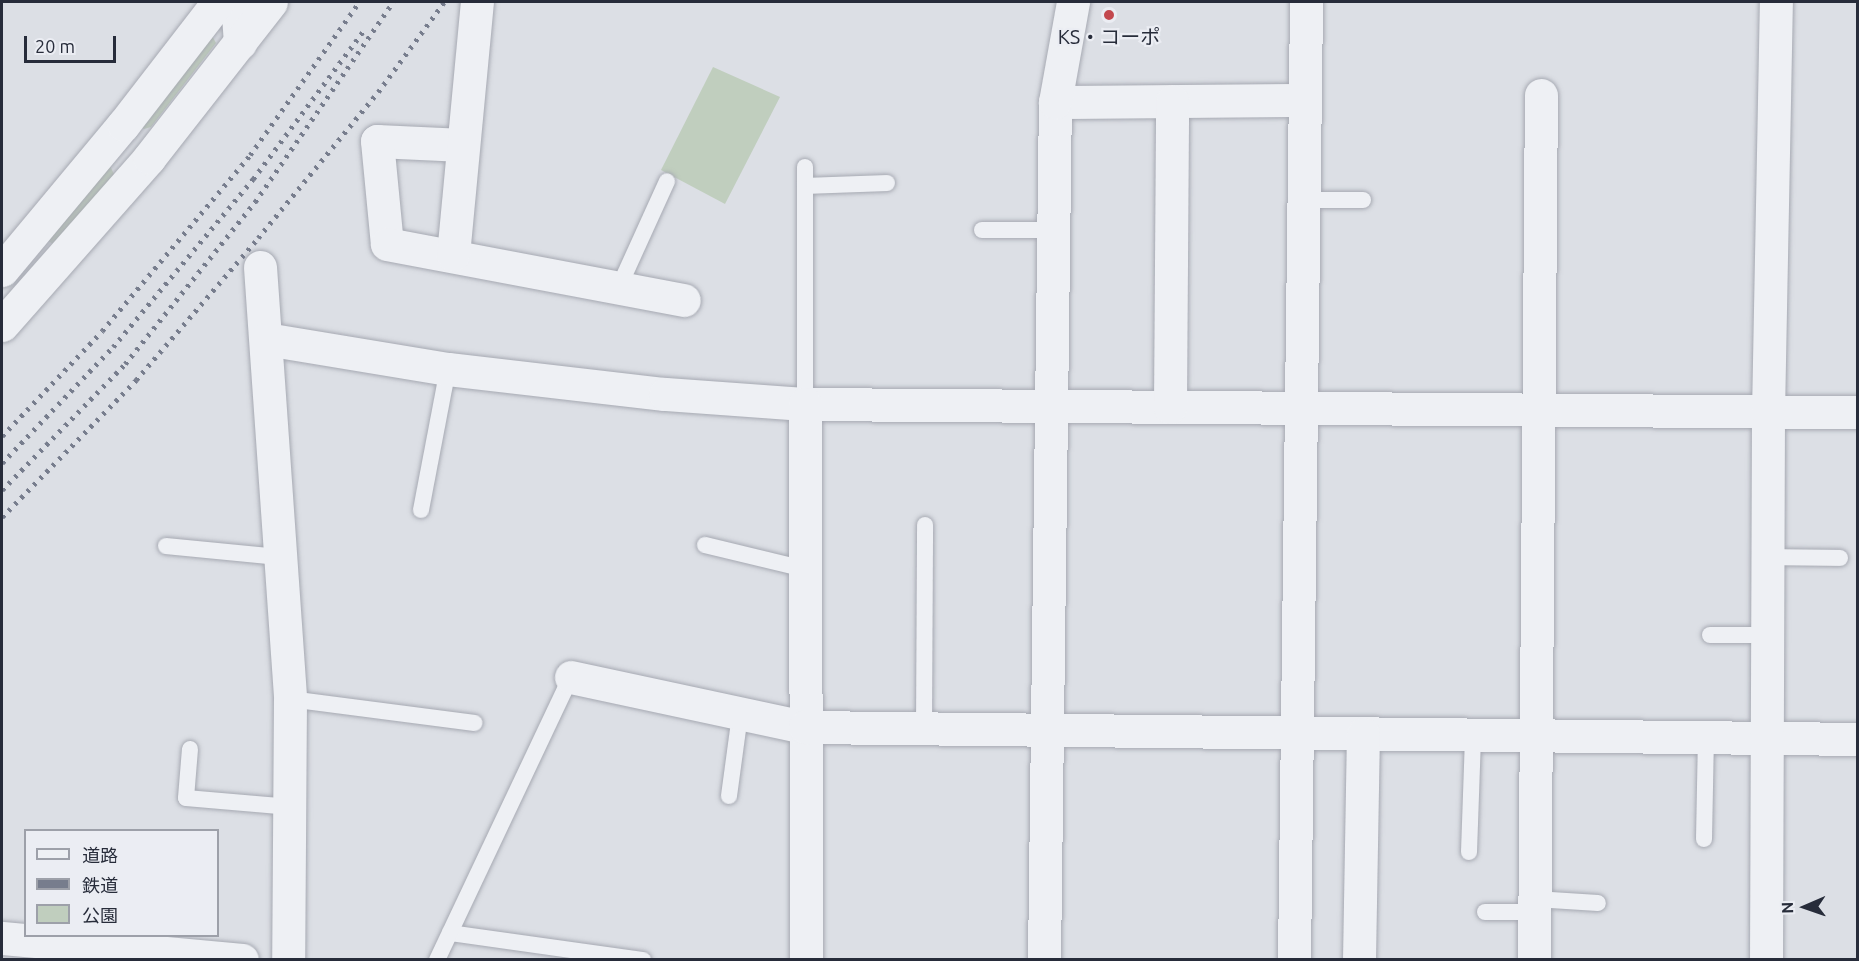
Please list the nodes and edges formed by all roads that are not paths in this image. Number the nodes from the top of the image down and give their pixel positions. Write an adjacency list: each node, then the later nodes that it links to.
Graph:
1 (218, 2): 24 (street)
2 (237, 2): 8 (street)
3 (271, 2): 8 (street)
4 (477, 2): 13 (street)
5 (1073, 2): 12 (street)
6 (1306, 2): 10 (street)
7 (1776, 2): 36 (street)
8 (240, 43): 27 (street)
9 (1541, 94): 34 (street)
10 (1305, 100): 11 (street); 18 (street)
11 (1172, 101): 12 (street); 32 (street)
12 (1055, 102): 21 (street)
13 (463, 145): 22 (street); 22 (street)
14 (805, 167): 17 (lane)
15 (667, 181): 25 (lane)
16 (887, 183): 17 (lane)
17 (805, 186): 30 (lane)
18 (1304, 200): 19 (lane); 33 (street)
19 (1363, 200)
20 (982, 230): 21 (lane)
21 (1053, 230): 31 (street)
22 (453, 255): 25 (street)
23 (260, 267): 28 (street)
24 (2, 270)
25 (619, 287): 26 (street)
26 (684, 300)
27 (2, 325)
28 (266, 339): 29 (street); 41 (street)
29 (448, 369): 30 (street); 37 (lane)
30 (805, 404): 31 (street); 44 (street)
31 (1050, 406): 32 (street); 53 (street)
32 (1170, 407): 33 (street)
33 (1302, 408): 34 (street); 54 (street)
34 (1541, 410): 36 (street); 57 (street)
35 (1857, 412): 36 (street)
36 (1768, 413): 42 (street)
37 (421, 510)
38 (925, 525): 52 (lane)
39 (705, 545): 44 (lane)
40 (166, 546): 41 (lane)
41 (278, 557): 48 (street)
42 (1768, 557): 43 (lane); 46 (street)
43 (1840, 558)
44 (805, 569): 51 (street)
45 (1710, 635): 46 (lane)
46 (1767, 635): 59 (street)
47 (571, 677): 49 (street); 69 (lane)
48 (290, 699): 50 (lane); 63 (street)
49 (740, 715): 51 (street); 62 (lane)
50 (474, 723)
51 (806, 728): 52 (street); 76 (street)
52 (924, 729): 53 (street)
53 (1045, 730): 54 (street); 77 (street)
54 (1298, 733): 55 (street); 78 (street)
55 (1363, 734): 56 (street); 79 (street)
56 (1473, 735): 57 (street); 65 (lane)
57 (1535, 736): 58 (street); 67 (street)
58 (1706, 738): 59 (street); 64 (lane)
59 (1767, 738): 60 (street); 81 (street)
60 (1857, 739)
61 (190, 749): 63 (lane)
62 (729, 796)
63 (291, 807): 73 (street)
64 (1704, 839)
65 (1469, 852)
66 (1598, 903): 67 (lane)
67 (1534, 906): 68 (lane); 80 (street)
68 (1485, 912)
69 (450, 933): 74 (lane); 75 (lane)
70 (2, 938): 71 (street)
71 (80, 952): 72 (street)
72 (242, 960)
73 (288, 960)
74 (437, 960)
75 (643, 960)
76 (806, 960)
77 (1044, 960)
78 (1294, 960)
79 (1359, 960)
80 (1534, 960)
81 (1766, 960)

